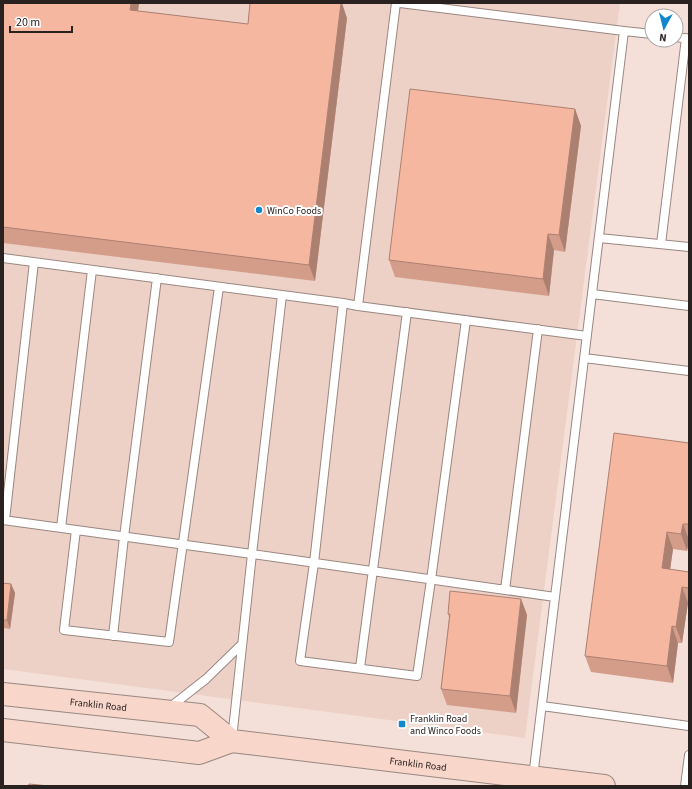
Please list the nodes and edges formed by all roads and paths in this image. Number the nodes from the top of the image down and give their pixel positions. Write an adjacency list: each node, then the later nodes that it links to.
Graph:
1 (396, 3): 17 (lane)
2 (400, 3): 3 (lane)
3 (624, 31): 4 (lane); 6 (lane)
4 (644, 33)
5 (687, 39): 7 (lane)
6 (599, 238): 7 (lane); 14 (lane)
7 (661, 244): 8 (lane)
8 (689, 247)
9 (3, 258): 10 (lane)
10 (34, 262): 11 (lane); 25 (lane)
11 (92, 270): 12 (lane); 26 (lane)
12 (157, 278): 13 (lane); 28 (lane)
13 (219, 287): 15 (lane); 29 (lane)
14 (592, 294): 18 (lane); 22 (lane)
15 (282, 295): 16 (lane); 30 (lane)
16 (343, 304): 17 (lane); 31 (lane)
17 (358, 306): 19 (lane)
18 (689, 306)
19 (407, 312): 20 (lane); 32 (lane)
20 (466, 320): 21 (lane); 33 (lane)
21 (538, 329): 22 (lane); 34 (lane)
22 (587, 336): 23 (lane)
23 (584, 358): 24 (lane); 35 (lane)
24 (689, 371)
25 (4, 520): 26 (lane)
26 (61, 528): 27 (lane)
27 (76, 530): 28 (lane); 36 (lane)
28 (124, 537): 29 (lane); 36 (lane)
29 (183, 545): 30 (lane); 36 (lane)
30 (252, 554): 31 (lane); 37 (lane)
31 (314, 563): 32 (lane); 38 (lane)
32 (373, 572): 33 (lane); 38 (lane)
33 (431, 580): 34 (lane); 38 (lane)
34 (505, 590): 35 (lane)
35 (556, 597): 40 (lane)
36 (113, 636)
37 (242, 644): 41 (lane); 44 (lane)
38 (360, 668)
39 (3, 694): 41 (main road, Franklin Road)
40 (542, 706): 42 (lane); 46 (lane)
41 (166, 711): 44 (main road, Franklin Road)
42 (689, 726)
43 (3, 730): 44 (main road, Franklin Road)
44 (232, 742): 46 (main road, Franklin Road)
45 (689, 754): 48 (lane)
46 (533, 778): 47 (main road, Franklin Road)
47 (604, 786)
48 (685, 786)

